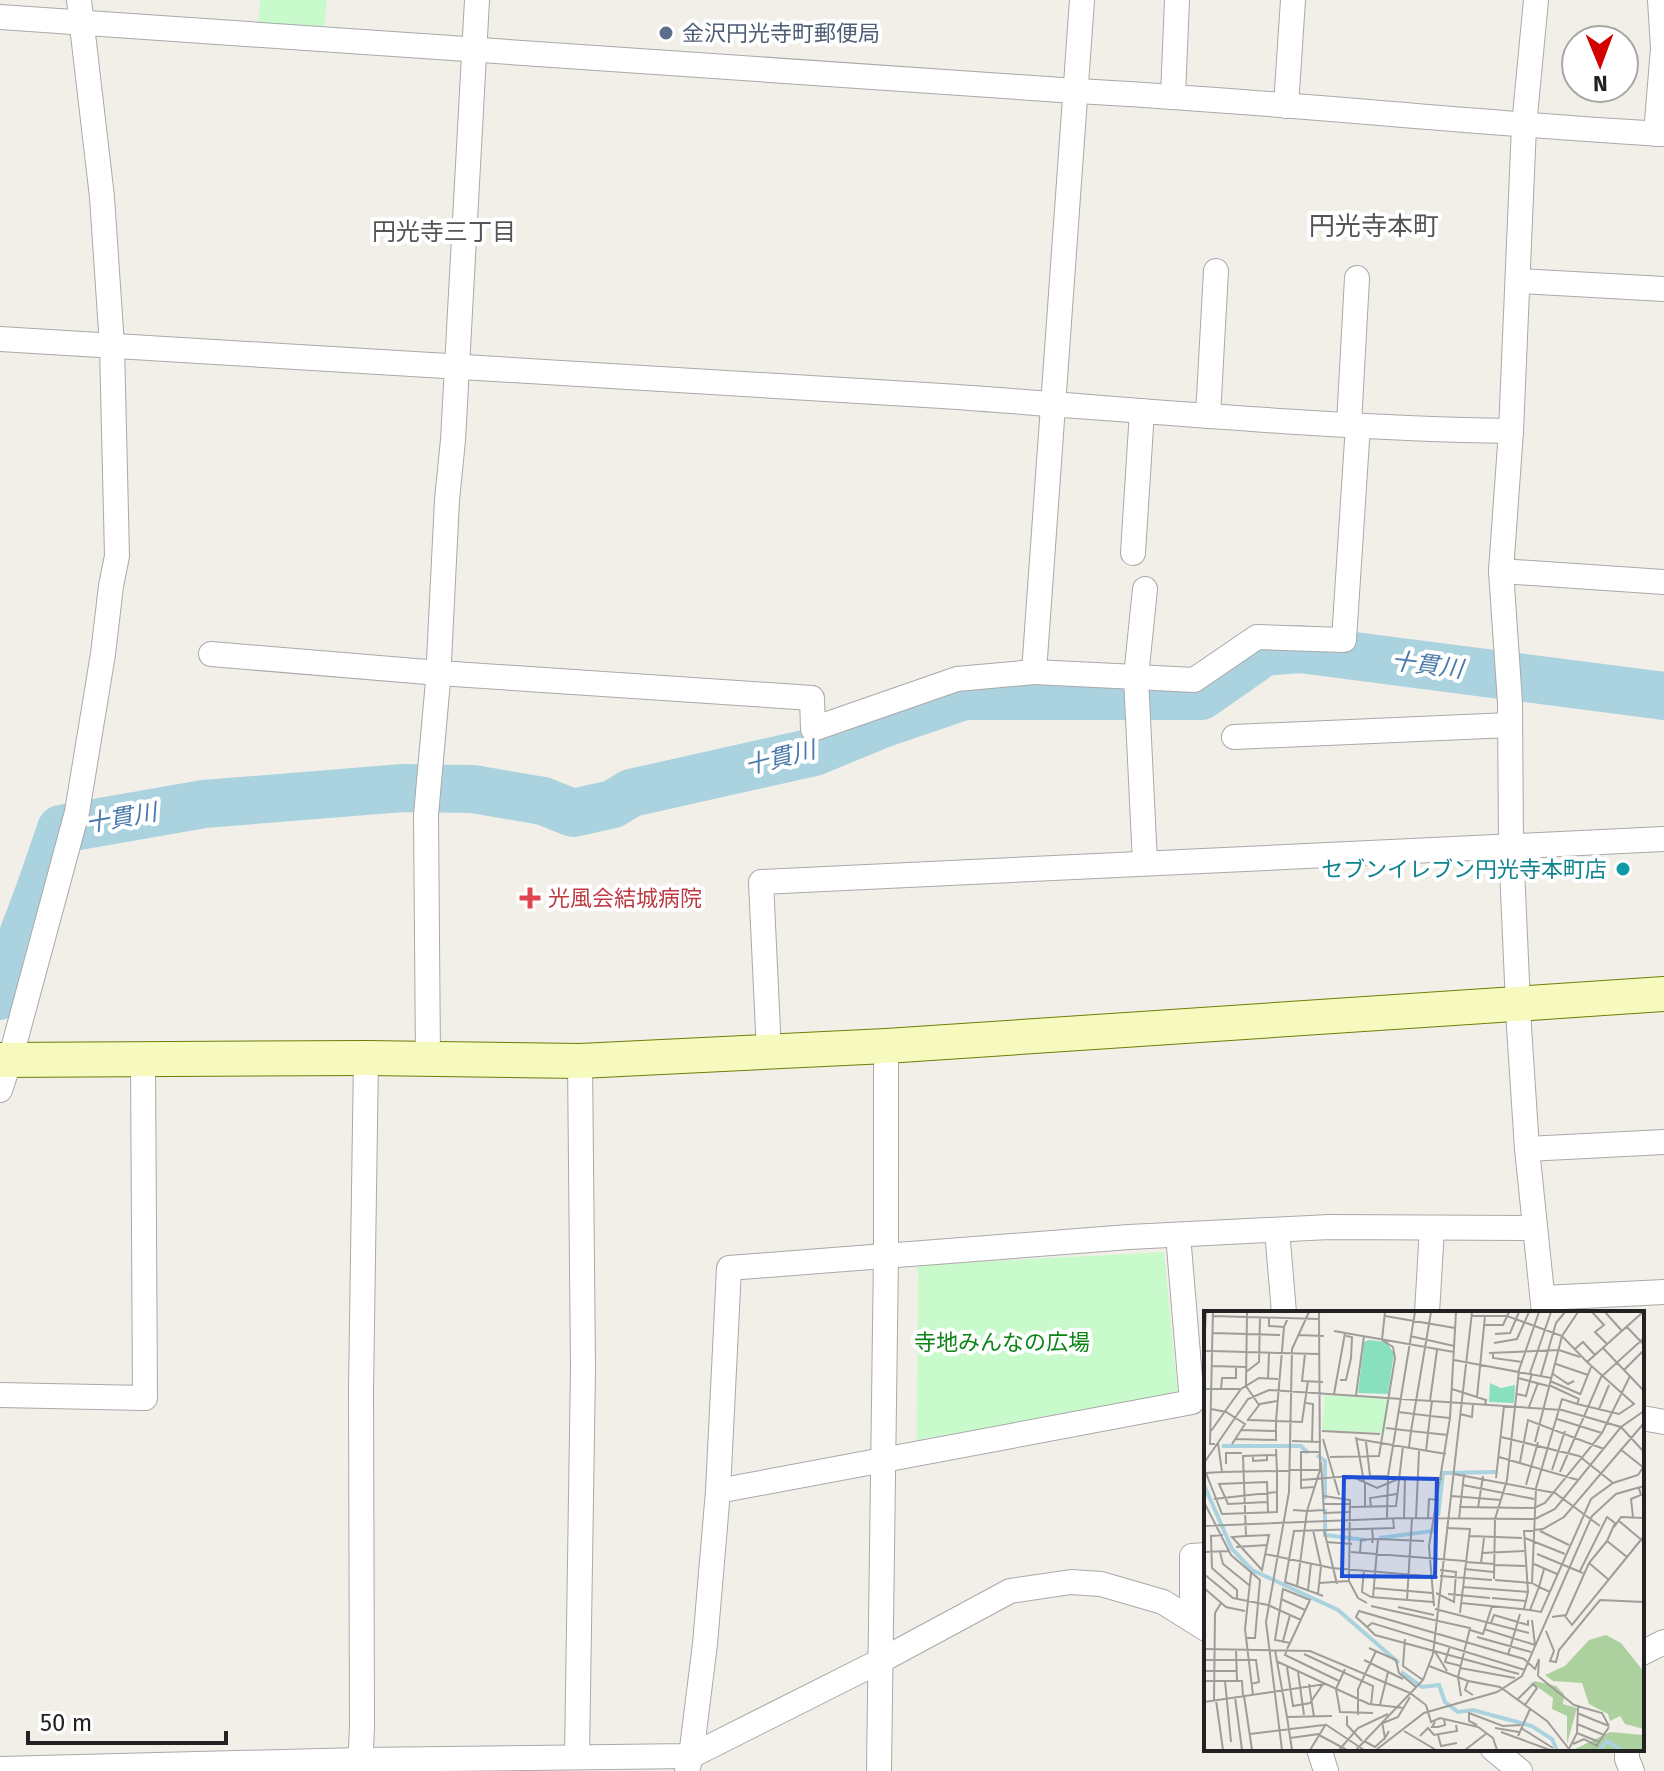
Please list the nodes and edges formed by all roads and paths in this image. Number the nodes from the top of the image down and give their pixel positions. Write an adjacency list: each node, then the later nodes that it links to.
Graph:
1 (477, 0): 9 (street)
2 (1082, 0): 10 (street)
3 (1177, 0): 11 (street)
4 (1293, 0): 12 (street)
5 (1536, 0): 13 (street)
6 (1660, 0): 14 (street)
7 (80, 12): 8 (street); 9 (street); 20 (street)
8 (0, 17)
9 (474, 48): 10 (street); 21 (street)
10 (1076, 91): 11 (street); 22 (street)
11 (1173, 96): 12 (street)
12 (1286, 106): 13 (street)
13 (1524, 126): 14 (street); 17 (street)
14 (1660, 134)
15 (1216, 271): 24 (street)
16 (1357, 278): 25 (street)
17 (1518, 281): 18 (street); 26 (street)
18 (1664, 289)
19 (0, 339): 20 (street)
20 (112, 346): 21 (street); 48 (street)
21 (457, 365): 22 (street); 33 (street)
22 (1053, 404): 23 (street); 32 (street)
23 (1142, 411): 24 (street); 27 (street)
24 (1208, 416): 25 (street)
25 (1354, 425): 26 (street); 34 (street)
26 (1511, 431): 28 (street)
27 (1133, 553)
28 (1501, 571): 29 (street); 35 (street)
29 (1664, 582)
30 (1145, 589): 34 (street)
31 (211, 654): 33 (street)
32 (1034, 672): 33 (street); 34 (street)
33 (439, 673): 46 (street)
34 (1137, 690): 39 (street)
35 (1510, 725): 36 (street); 38 (street)
36 (1234, 737)
37 (1664, 839): 38 (street)
38 (1511, 846): 39 (street); 41 (street)
39 (1145, 863): 43 (street)
40 (1664, 994): 41 (street)
41 (1519, 1004): 42 (street); 50 (street)
42 (886, 1046): 43 (street); 55 (street)
43 (769, 1052): 47 (street)
44 (366, 1058): 45 (street); 46 (street); 76 (street)
45 (143, 1060): 48 (street); 61 (street)
46 (428, 1060): 47 (street)
47 (580, 1061): 74 (street)
48 (3, 1070)
49 (1664, 1142): 50 (street)
50 (1527, 1149): 52 (street)
51 (1432, 1228): 52 (street); 53 (street); 59 (street)
52 (1534, 1228): 57 (street)
53 (1277, 1230): 54 (street); 58 (street)
54 (1178, 1235): 55 (street); 60 (street)
55 (886, 1255): 64 (street); 65 (street)
56 (1664, 1292): 57 (street)
57 (1543, 1305)
58 (1284, 1311)
59 (1427, 1311)
60 (1196, 1338): 64 (street)
61 (0, 1395)
62 (1644, 1418): 63 (street)
63 (1664, 1422)
64 (884, 1458): 65 (street); 70 (street)
65 (718, 1491): 75 (street)
66 (1204, 1555): 67 (street)
67 (1199, 1624): 70 (street)
68 (1664, 1642): 69 (street)
69 (1644, 1652)
70 (882, 1660): 75 (street); 78 (street)
71 (1320, 1751): 79 (street)
72 (1495, 1751): 80 (street)
73 (1627, 1751): 81 (street)
74 (577, 1757): 75 (street); 76 (street)
75 (689, 1763)
76 (360, 1766): 77 (street)
77 (0, 1769)
78 (879, 1771)
79 (1326, 1771)
80 (1520, 1771)
81 (1632, 1771)

